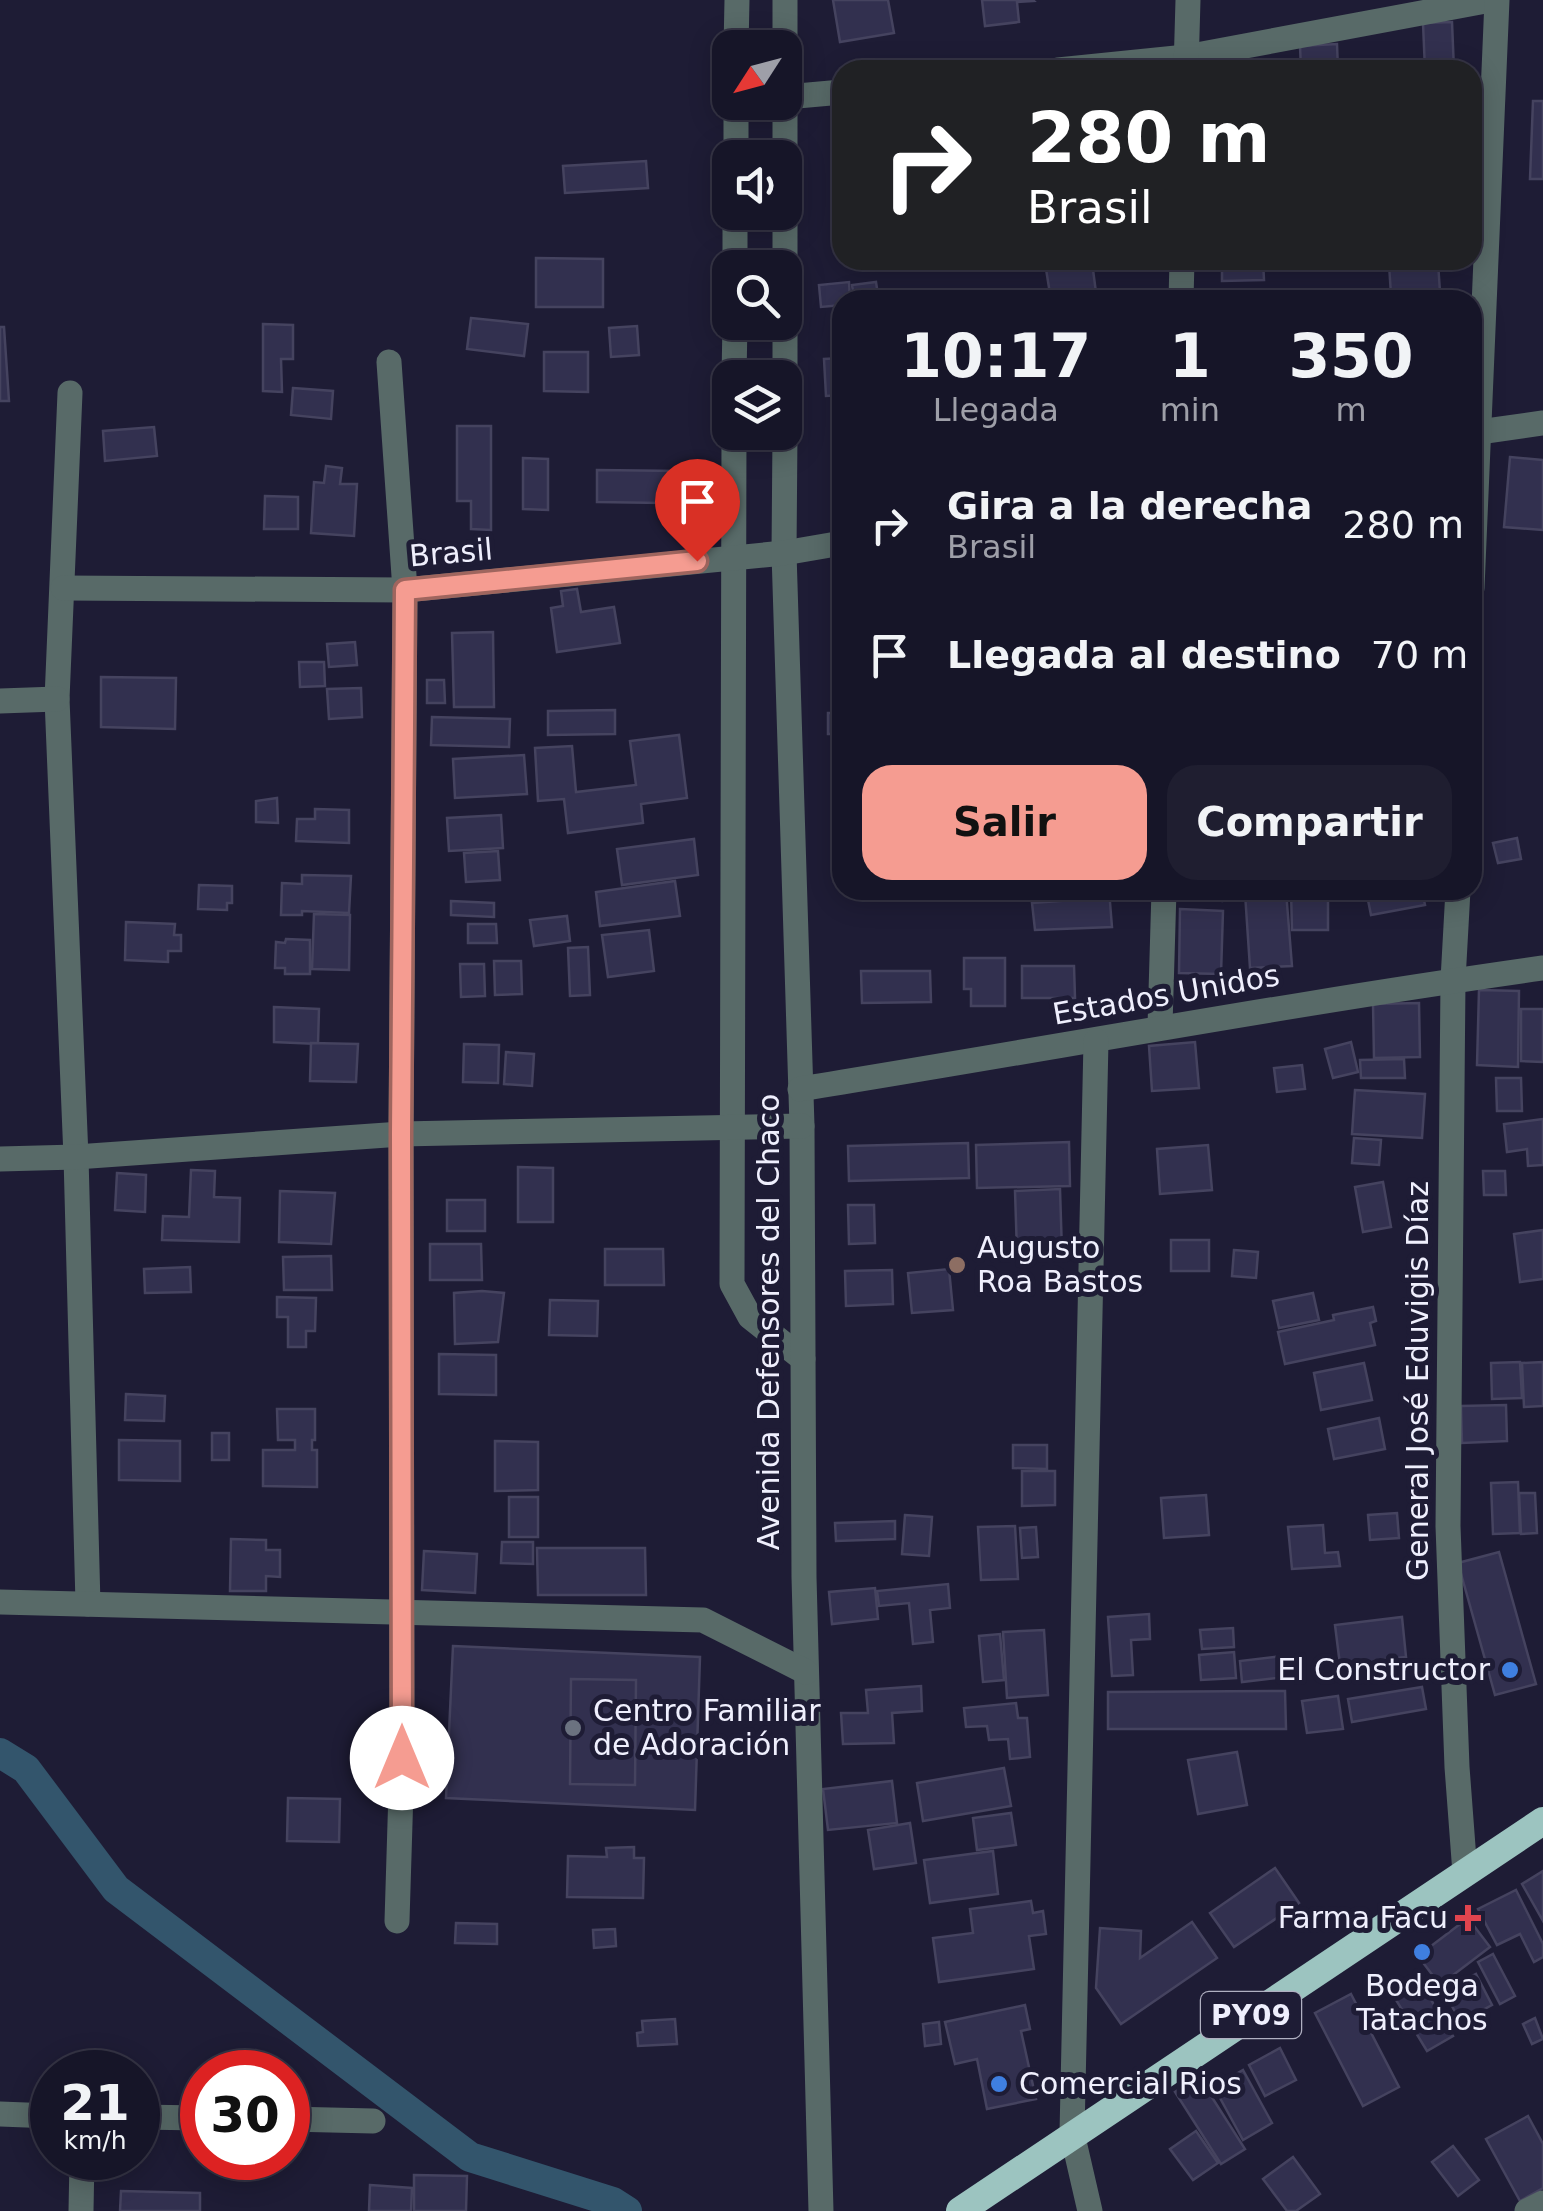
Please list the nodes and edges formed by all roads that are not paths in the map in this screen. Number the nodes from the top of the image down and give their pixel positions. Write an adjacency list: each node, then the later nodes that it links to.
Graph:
1 (737, 0): 5 (street)
2 (785, 0): 6 (street)
3 (1188, 0): 7 (street)
4 (1494, 0): 8 (street); 12 (street)
5 (736, 30)
6 (785, 30)
7 (1186, 60)
8 (1205, 60)
9 (832, 93): 10 (street)
10 (802, 96)
11 (786, 120): 13 (street)
12 (1482, 290)
13 (785, 360)
14 (389, 362): 24 (street)
15 (70, 393): 23 (street)
16 (1543, 423): 17 (street)
17 (1482, 431)
18 (734, 450): 22 (street)
19 (785, 450): 21 (street, Avenida Defensores del Chaco)
20 (832, 545): 21 (street, Brasil)
21 (784, 553): 22 (street, Brasil); 33 (street, Avenida Defensores del Chaco)
22 (733, 558): 24 (street, Brasil); 35 (street)
23 (63, 588): 24 (street, Brasil); 25 (street)
24 (405, 590): 36 (street)
25 (57, 700): 26 (street); 37 (street)
26 (0, 701)
27 (1164, 900): 31 (street)
28 (1458, 900): 30 (street, General José Eduvigis Díaz)
29 (1543, 968): 30 (street, Estados Unidos)
30 (1454, 980): 31 (street, Estados Unidos); 45 (street, General José Eduvigis Díaz)
31 (1160, 1026): 32 (street, Estados Unidos)
32 (1096, 1041): 33 (street, Estados Unidos); 51 (street)
33 (800, 1089): 34 (street, Avenida Defensores del Chaco)
34 (802, 1126): 35 (street); 39 (street, Avenida Defensores del Chaco)
35 (732, 1127): 36 (street); 39 (street)
36 (401, 1134): 37 (street); 42 (street)
37 (76, 1157): 38 (street); 41 (street)
38 (0, 1159)
39 (803, 1359): 43 (street, Avenida Defensores del Chaco)
40 (0, 1602): 41 (street)
41 (88, 1604): 42 (street)
42 (401, 1612): 43 (street); 46 (street)
43 (806, 1672): 55 (street, Avenida Defensores del Chaco)
44 (1543, 1821): 45 (highway, PY09)
45 (1465, 1873): 51 (highway, PY09)
46 (396, 1921)
47 (0, 2114): 48 (street)
48 (30, 2115)
49 (310, 2120): 50 (street)
50 (373, 2121)
51 (1072, 2134): 56 (highway, PY09); 57 (street)
52 (82, 2180): 54 (street)
53 (1543, 2204): 58 (street)
54 (81, 2211)
55 (821, 2211)
56 (960, 2211)
57 (1090, 2211)
58 (1528, 2211)

